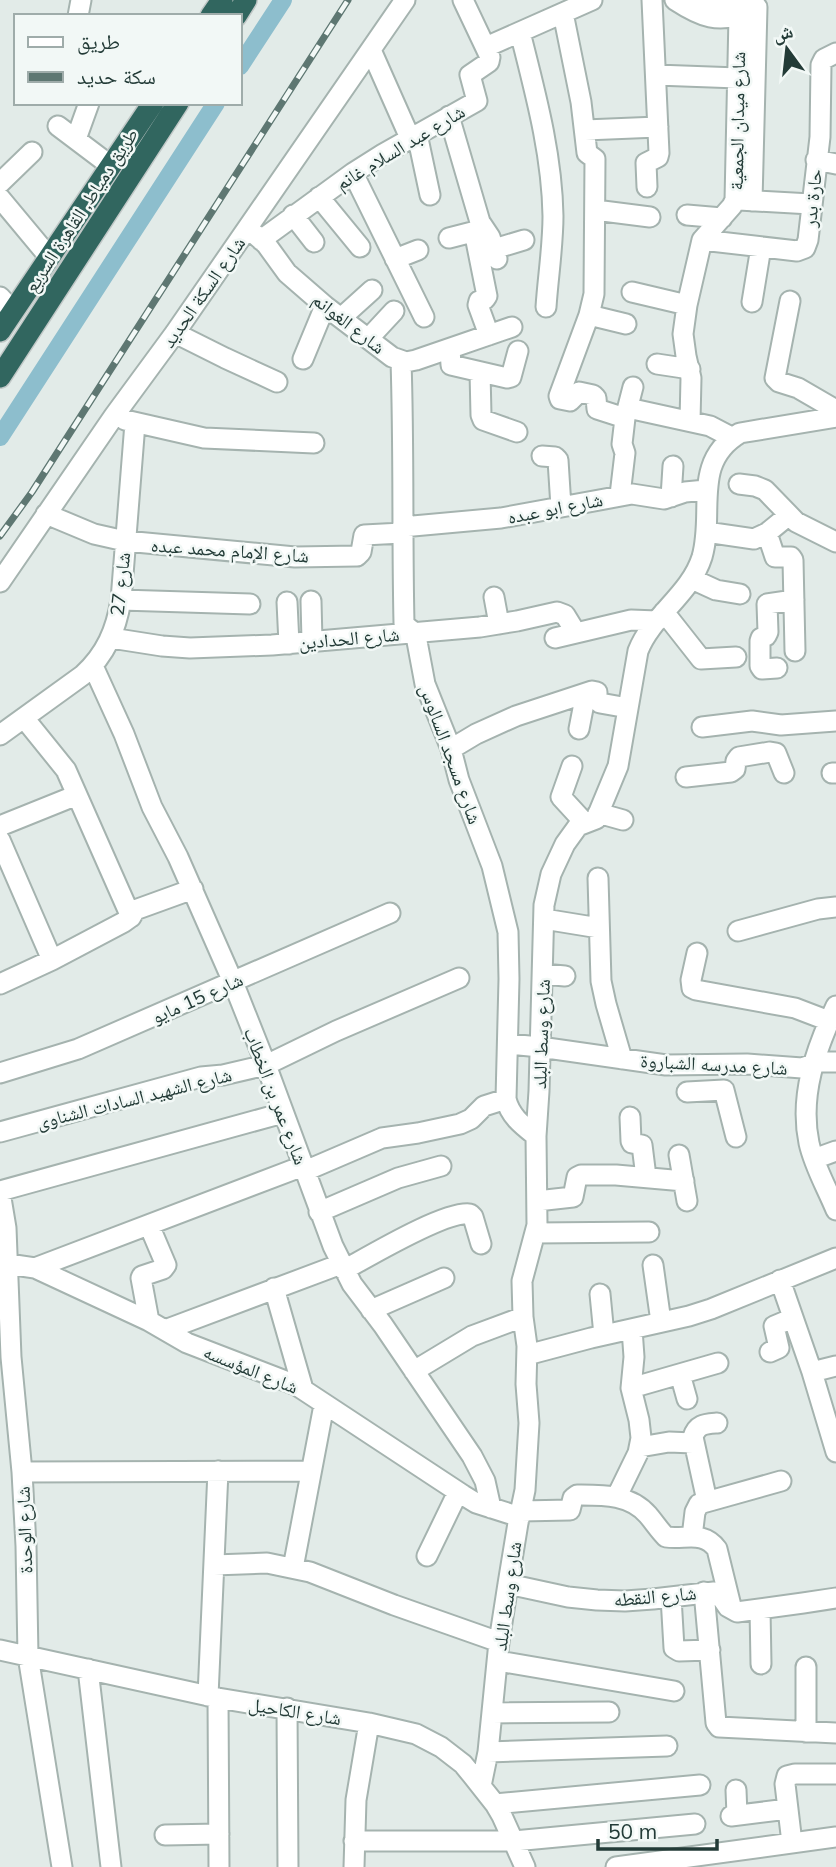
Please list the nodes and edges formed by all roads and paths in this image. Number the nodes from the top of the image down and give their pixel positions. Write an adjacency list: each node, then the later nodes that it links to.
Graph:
1 (405, 0): 11 (street, شارع السكة الحديد)
2 (463, 0): 10 (street)
3 (593, 0): 8 (street)
4 (652, 0): 13 (street)
5 (675, 0): 7 (street)
6 (700, 0): 7 (street)
7 (744, 8): 14 (street, شارع ميدان الجمعية); 36 (street, شارع ميدان الجمعية)
8 (563, 13): 9 (street); 22 (street)
9 (520, 32): 10 (street); 60 (street)
10 (486, 47): 19 (street, شارع عبد السلام غانم)
11 (371, 50): 23 (street); 44 (street, شارع السكة الحديد)
12 (836, 53): 18 (street, حارة بدر)
13 (656, 75): 14 (street); 21 (street)
14 (738, 78): 36 (street, شارع ميدان الجمعية)
15 (88, 105): 25 (street)
16 (152, 105): 29 (highway, طريق دمياط, القاهرة السريع)
17 (177, 105): 78 (highway, طريق دمياط, القاهرة السريع)
18 (829, 108): 24 (street, حارة بدر)
19 (449, 116): 23 (street, شارع عبد السلام غانم); 43 (street)
20 (58, 126): 25 (street)
21 (658, 127): 22 (street); 32 (street)
22 (585, 130): 38 (street)
23 (414, 136): 30 (street, شارع عبد السلام غانم); 33 (street)
24 (828, 138): 27 (street, حارة بدر)
25 (76, 139): 29 (street)
26 (32, 152): 31 (street)
27 (816, 160): 28 (street); 37 (street, حارة بدر)
28 (836, 164)
29 (111, 166): 52 (highway, طريق دمياط, القاهرة السريع)
30 (353, 173): 34 (street, شارع عبد السلام غانم); 53 (street)
31 (0, 183)
32 (647, 187)
33 (430, 195)
34 (319, 197): 39 (street, شارع عبد السلام غانم); 49 (street)
35 (0, 198): 52 (street)
36 (744, 201): 37 (street); 42 (street, شارع ميدان الجمعية)
37 (811, 204): 50 (street, حارة بدر)
38 (595, 210): 41 (street); 63 (street)
39 (293, 215): 44 (street, شارع عبد السلام غانم); 48 (street)
40 (687, 215): 42 (street)
41 (650, 218)
42 (722, 218): 47 (street, شارع ميدان الجمعية)
43 (479, 230): 45 (street); 46 (street); 69 (street)
44 (255, 234): 62 (street, شارع الغوانم); 68 (street, شارع السكة الحديد)
45 (449, 238)
46 (524, 240)
47 (702, 240): 50 (street, حارة بدر); 59 (street, شارع ميدان الجمعية)
48 (314, 242)
49 (360, 247)
50 (761, 247): 57 (street)
51 (418, 250): 53 (street)
52 (50, 258): 58 (highway, طريق دمياط, القاهرة السريع)
53 (396, 259): 64 (street)
54 (372, 290): 62 (street)
55 (632, 292): 59 (street)
56 (790, 301): 81 (street)
57 (752, 302)
58 (7, 304): 67 (highway, طريق دمياط, القاهرة السريع)
59 (687, 305): 76 (street, شارع ميدان الجمعية)
60 (546, 307)
61 (394, 311): 70 (street)
62 (333, 312): 70 (street, شارع الغوانم); 73 (street)
63 (589, 315): 65 (street); 82 (street)
64 (424, 317)
65 (626, 324)
66 (512, 327): 69 (street, شارع الغوانم)
67 (0, 331)
68 (175, 333): 79 (street); 83 (street, شارع السكة الحديد)
69 (489, 335): 71 (street, شارع الغوانم)
70 (369, 339): 74 (street, شارع الغوانم)
71 (450, 349): 74 (street, شارع الغوانم); 77 (street)
72 (518, 351): 77 (street)
73 (303, 359)
74 (401, 361): 99 (street, شارع مسجد السالوس)
75 (657, 364): 76 (street)
76 (690, 369): 85 (street, شارع ميدان الجمعية)
77 (480, 372): 87 (street)
78 (0, 377)
79 (277, 382)
80 (633, 387): 82 (street)
81 (836, 410)
82 (626, 413): 85 (street); 94 (street)
83 (114, 416): 86 (street); 97 (street, شارع السكة الحديد)
84 (836, 417): 88 (street)
85 (690, 421): 88 (street)
86 (135, 423): 89 (street); 102 (street, شارع 27)
87 (517, 432)
88 (733, 438): 93 (street, شارع وسط البلد)
89 (314, 443)
90 (542, 456): 96 (street)
91 (673, 466): 95 (street)
92 (739, 484): 98 (street)
93 (706, 490): 95 (street, شارع ابو عبده); 100 (street, شارع وسط البلد)
94 (620, 495): 95 (street, شارع ابو عبده); 96 (street, شارع ابو عبده)
95 (671, 497)
96 (561, 507): 99 (street, شارع ابو عبده)
97 (46, 514): 102 (street, شارع الإمام محمد عبده); 105 (street, شارع السكة الحديد)
98 (789, 516): 101 (street); 103 (street)
99 (402, 530): 102 (street, شارع الإمام محمد عبده); 115 (street, شارع مسجد السالوس)
100 (706, 532): 101 (street); 104 (street, شارع وسط البلد)
101 (767, 533): 109 (street)
102 (125, 541): 108 (street, شارع 27)
103 (836, 541)
104 (692, 579): 106 (street); 113 (street, شارع وسط البلد)
105 (0, 582)
106 (740, 594)
107 (494, 597): 114 (street)
108 (121, 600): 112 (street); 117 (street, شارع 27)
109 (794, 600): 121 (street); 124 (street)
110 (311, 601): 119 (street)
111 (287, 602): 120 (street)
112 (250, 604)
113 (661, 617): 116 (street); 122 (street); 126 (street, شارع وسط البلد)
114 (499, 624): 115 (street, شارع الحدادين); 116 (street, شارع الحدادين)
115 (414, 632): 119 (street, شارع الحدادين); 133 (street, شارع مسجد السالوس)
116 (576, 633): 118 (street)
117 (111, 638): 120 (street, شارع الحدادين); 123 (street, شارع 27)
118 (555, 638)
119 (312, 641): 120 (street, شارع الحدادين)
120 (289, 644)
121 (795, 651)
122 (736, 657)
123 (93, 666): 127 (street, شارع 27); 144 (street, شارع عمر بن الخطاب)
124 (777, 668)
125 (586, 693): 126 (street); 131 (street); 133 (street)
126 (628, 708): 139 (street, شارع وسط البلد)
127 (24, 718): 132 (street, شارع 27); 138 (street)
128 (836, 721): 129 (street)
129 (772, 723): 130 (street); 134 (street)
130 (702, 727)
131 (579, 729)
132 (0, 735)
133 (451, 749): 159 (street, شارع مسجد السالوس)
134 (774, 752): 136 (street); 137 (street)
135 (572, 766): 139 (street)
136 (784, 773)
137 (686, 777)
138 (77, 795): 141 (street); 147 (street)
139 (591, 818): 140 (street); 148 (street, شارع وسط البلد)
140 (623, 820)
141 (0, 826)
142 (0, 840): 152 (street)
143 (598, 878): 149 (street)
144 (193, 890): 147 (street); 156 (street, شارع عمر بن الخطاب)
145 (836, 907): 150 (street)
146 (390, 913): 156 (street, شارع 15 مايو)
147 (131, 916): 152 (street)
148 (544, 919): 149 (street); 153 (street, شارع وسط البلد)
149 (599, 928): 161 (street)
150 (738, 930)
151 (697, 953): 158 (street)
152 (52, 960): 157 (street)
153 (543, 974): 154 (street); 160 (street, شارع وسط البلد)
154 (565, 975)
155 (459, 978): 164 (street, شارع الشهيد السادات الشناوى)
156 (233, 982): 164 (street, شارع عمر بن الخطاب); 166 (street, شارع 15 مايو)
157 (0, 984)
158 (832, 1013): 165 (street)
159 (508, 1044): 160 (street, شارع مدرسه الشباروة); 169 (street, شارع مسجد السالوس)
160 (540, 1047): 161 (street, شارع مدرسه الشباروة); 173 (street, شارع وسط البلد)
161 (622, 1059): 163 (street, شارع مدرسه الشباروة)
162 (836, 1062): 165 (street, شارع مدرسه الشباروة)
163 (724, 1064): 165 (street, شارع مدرسه الشباروة); 167 (street)
164 (265, 1065): 170 (street, شارع عمر بن الخطاب); 172 (street, شارع الشهيد السادات الشناوى)
165 (813, 1065): 177 (street)
166 (0, 1073)
167 (724, 1090): 168 (street); 174 (street)
168 (687, 1092)
169 (506, 1099): 173 (street); 179 (street)
170 (283, 1113): 179 (street, شارع عمر بن الخطاب); 182 (street)
171 (630, 1117): 180 (street)
172 (0, 1132)
173 (536, 1136): 183 (street, شارع وسط البلد)
174 (736, 1138)
175 (836, 1151): 177 (street)
176 (679, 1154): 181 (street)
177 (814, 1159): 185 (street)
178 (441, 1166): 186 (street)
179 (304, 1169): 186 (street, شارع عمر بن الخطاب); 187 (street)
180 (646, 1177): 181 (street); 183 (street)
181 (684, 1181): 184 (street)
182 (0, 1192): 192 (street, شارع الوحدة)
183 (537, 1201): 189 (street, شارع وسط البلد)
184 (687, 1201)
185 (836, 1210)
186 (319, 1212): 194 (street, شارع عمر بن الخطاب)
187 (149, 1225): 195 (street); 204 (street)
188 (649, 1232): 189 (street)
189 (535, 1233): 201 (street, شارع وسط البلد)
190 (481, 1244): 194 (street)
191 (836, 1258): 197 (street)
192 (8, 1264): 195 (street, شارع المؤسسه); 224 (street, شارع الوحدة)
193 (653, 1265): 203 (street)
194 (343, 1267): 198 (street); 200 (street, شارع عمر بن الخطاب)
195 (35, 1268): 204 (street, شارع المؤسسه)
196 (444, 1278): 200 (street)
197 (780, 1280): 202 (street); 203 (street)
198 (274, 1288): 204 (street); 215 (street)
199 (600, 1294): 206 (street)
200 (371, 1310): 211 (street, شارع عمر بن الخطاب)
201 (523, 1317): 208 (street, شارع وسط البلد); 211 (street)
202 (793, 1318): 207 (street); 212 (street)
203 (661, 1322): 205 (street)
204 (157, 1326): 215 (street, شارع المؤسسه)
205 (632, 1329): 206 (street); 214 (street)
206 (604, 1335): 208 (street)
207 (769, 1352)
208 (527, 1355): 230 (street, شارع وسط البلد)
209 (718, 1363): 213 (street)
210 (836, 1366): 212 (street)
211 (414, 1371): 229 (street, شارع عمر بن الخطاب)
212 (812, 1372): 221 (street)
213 (680, 1374): 214 (street); 216 (street)
214 (631, 1388): 220 (street)
215 (303, 1389): 217 (street, شارع المؤسسه)
216 (687, 1399)
217 (324, 1405): 223 (street); 226 (street, شارع المؤسسه)
218 (717, 1423): 219 (street)
219 (693, 1443): 220 (street); 228 (street)
220 (640, 1447): 227 (street)
221 (836, 1452)
222 (218, 1471): 223 (street); 224 (street); 233 (street)
223 (311, 1471): 234 (street)
224 (22, 1472): 244 (street, شارع الوحدة)
225 (781, 1481): 228 (street)
226 (458, 1492): 229 (street, شارع المؤسسه); 232 (street)
227 (617, 1496): 230 (street, شارع المؤسسه); 231 (street)
228 (707, 1501): 231 (street)
229 (491, 1508): 230 (street, شارع المؤسسه)
230 (520, 1514): 235 (street, شارع وسط البلد)
231 (692, 1537): 240 (street)
232 (427, 1556)
233 (214, 1565): 234 (street); 249 (street)
234 (293, 1568): 243 (street)
235 (508, 1584): 237 (street, شارع النقطه); 243 (street, شارع وسط البلد)
236 (704, 1592): 237 (street, شارع النقطه); 240 (street, شارع النقطه); 242 (street)
237 (671, 1597): 242 (street)
238 (836, 1600): 239 (street)
239 (760, 1609): 240 (street); 245 (street)
240 (732, 1610)
241 (0, 1650): 244 (street, شارع الكاحيل)
242 (710, 1650): 254 (street)
243 (498, 1651): 248 (street); 252 (street, شارع وسط البلد)
244 (28, 1656): 247 (street, شارع الكاحيل); 271 (street, شارع الوحدة)
245 (761, 1664)
246 (806, 1667): 254 (street)
247 (88, 1669): 249 (street, شارع الكاحيل); 272 (street)
248 (674, 1691)
249 (213, 1697): 250 (street, شارع الكاحيل); 266 (street)
250 (287, 1708): 253 (street, شارع الكاحيل); 274 (street)
251 (609, 1712): 252 (street)
252 (492, 1713): 257 (street, شارع وسط البلد)
253 (369, 1723): 260 (street, شارع الكاحيل); 268 (street)
254 (806, 1732): 255 (street)
255 (836, 1733)
256 (667, 1746): 257 (street)
257 (488, 1752): 260 (street, شارع وسط البلد)
258 (836, 1774): 263 (street)
259 (700, 1785): 262 (street)
260 (481, 1786): 262 (street, شارع الكاحيل)
261 (736, 1790): 263 (street)
262 (495, 1804): 269 (street, شارع الكاحيل)
263 (788, 1809): 270 (street)
264 (695, 1824): 269 (street)
265 (165, 1835): 266 (street)
266 (219, 1835): 273 (street)
267 (836, 1837): 270 (street)
268 (354, 1841): 269 (street); 275 (street)
269 (513, 1841): 276 (street, شارع الكاحيل)
270 (792, 1843): 277 (street)
271 (62, 1867)
272 (111, 1867)
273 (219, 1867)
274 (288, 1867)
275 (354, 1867)
276 (525, 1867)
277 (616, 1867)

